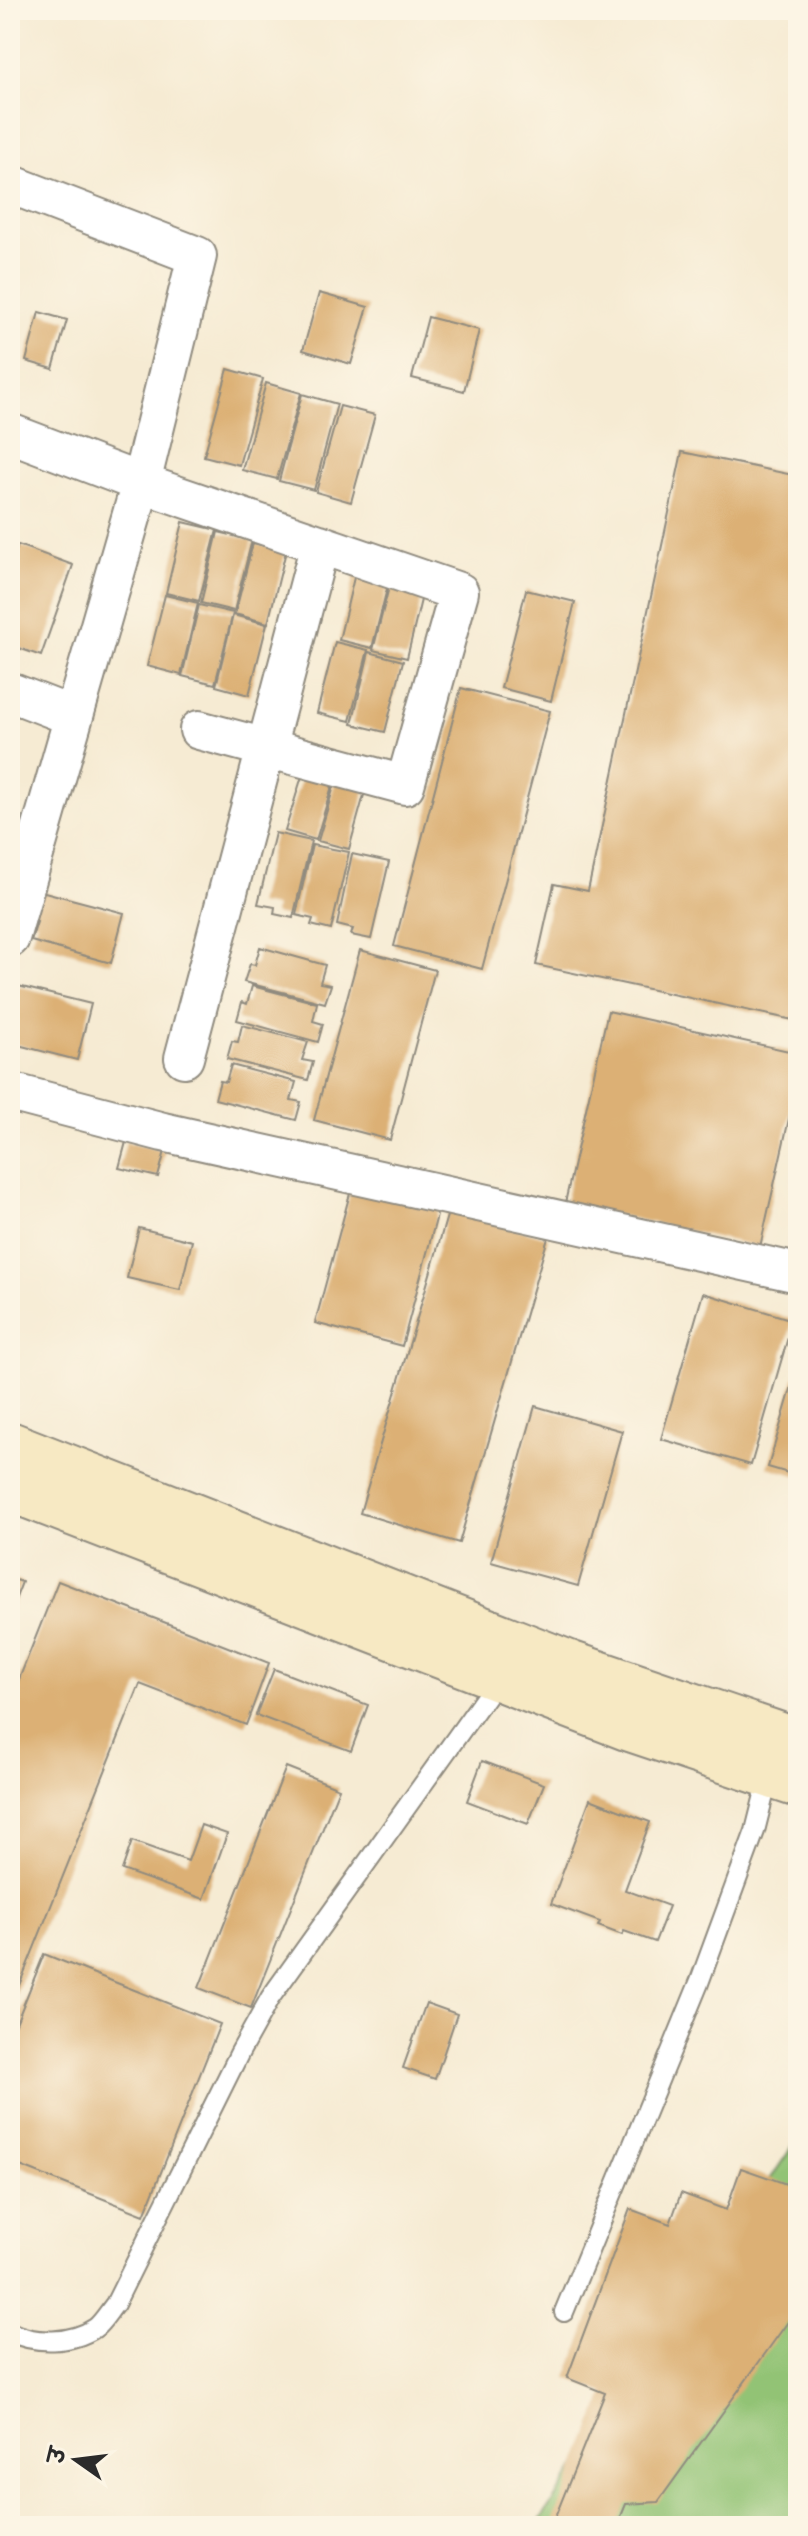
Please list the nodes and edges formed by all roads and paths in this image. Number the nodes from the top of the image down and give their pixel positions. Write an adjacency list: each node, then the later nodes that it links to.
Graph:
1 (10, 184): 3 (street)
2 (10, 433): 3 (street)
3 (141, 483): 4 (street); 6 (street)
4 (320, 544): 8 (street); 8 (street)
5 (10, 692): 6 (street)
6 (72, 716): 9 (street)
7 (199, 730): 8 (street)
8 (267, 749): 10 (street)
9 (10, 938)
10 (184, 1058)
11 (10, 1092): 12 (street)
12 (798, 1273)
13 (10, 1444): 16 (street)
14 (10, 1489): 15 (street)
15 (499, 1678): 17 (street); 19 (lane)
16 (798, 1741)
17 (784, 1780): 18 (lane)
18 (564, 2312)
19 (10, 2332)

